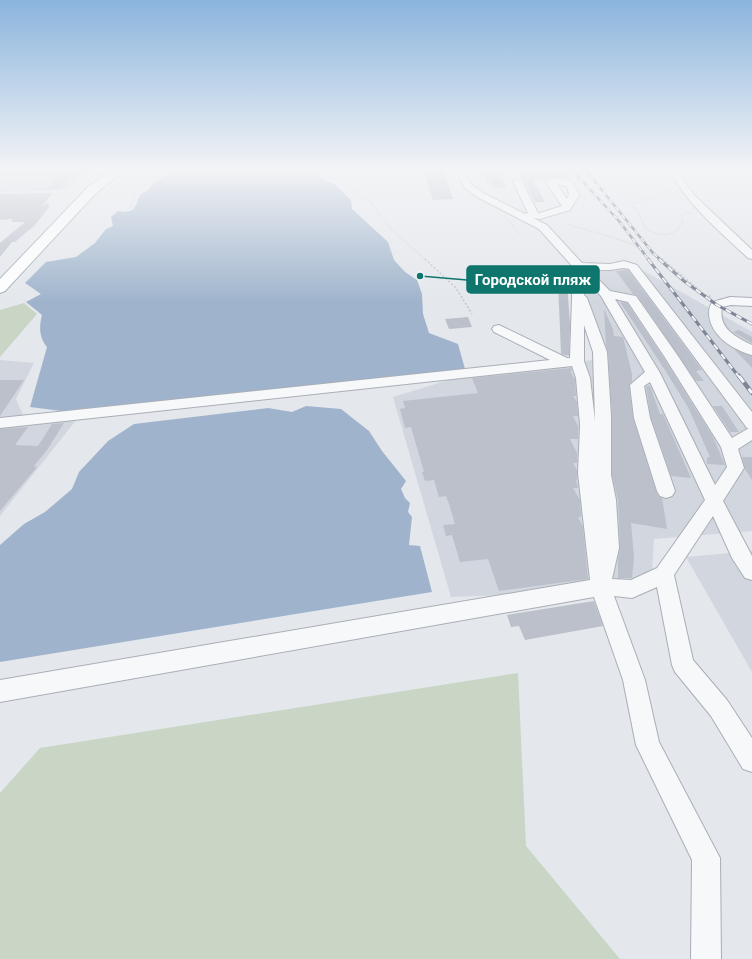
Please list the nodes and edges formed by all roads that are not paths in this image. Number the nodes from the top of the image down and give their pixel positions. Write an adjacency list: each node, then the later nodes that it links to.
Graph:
1 (71, 213): 9 (main road)
2 (512, 213): 6 (street)
3 (524, 213): 6 (street)
4 (551, 213): 6 (street)
5 (707, 213): 7 (street)
6 (526, 222): 8 (street)
7 (752, 256)
8 (579, 266): 10 (street); 11 (street); 17 (street)
9 (0, 288)
10 (578, 293): 15 (street); 26 (street)
11 (606, 294): 16 (street); 21 (street)
12 (752, 302): 14 (street)
13 (499, 328): 15 (street)
14 (752, 351)
15 (571, 362): 18 (street); 26 (street)
16 (653, 373): 22 (street); 23 (street)
17 (747, 410): 19 (street)
18 (0, 423)
19 (752, 424)
20 (752, 434): 21 (street)
21 (729, 447): 23 (street)
22 (666, 491)
23 (714, 501): 24 (street); 25 (street)
24 (752, 572)
25 (664, 574): 26 (street); 28 (street)
26 (602, 587): 27 (street); 29 (street)
27 (0, 691)
28 (752, 760)
29 (706, 959)

